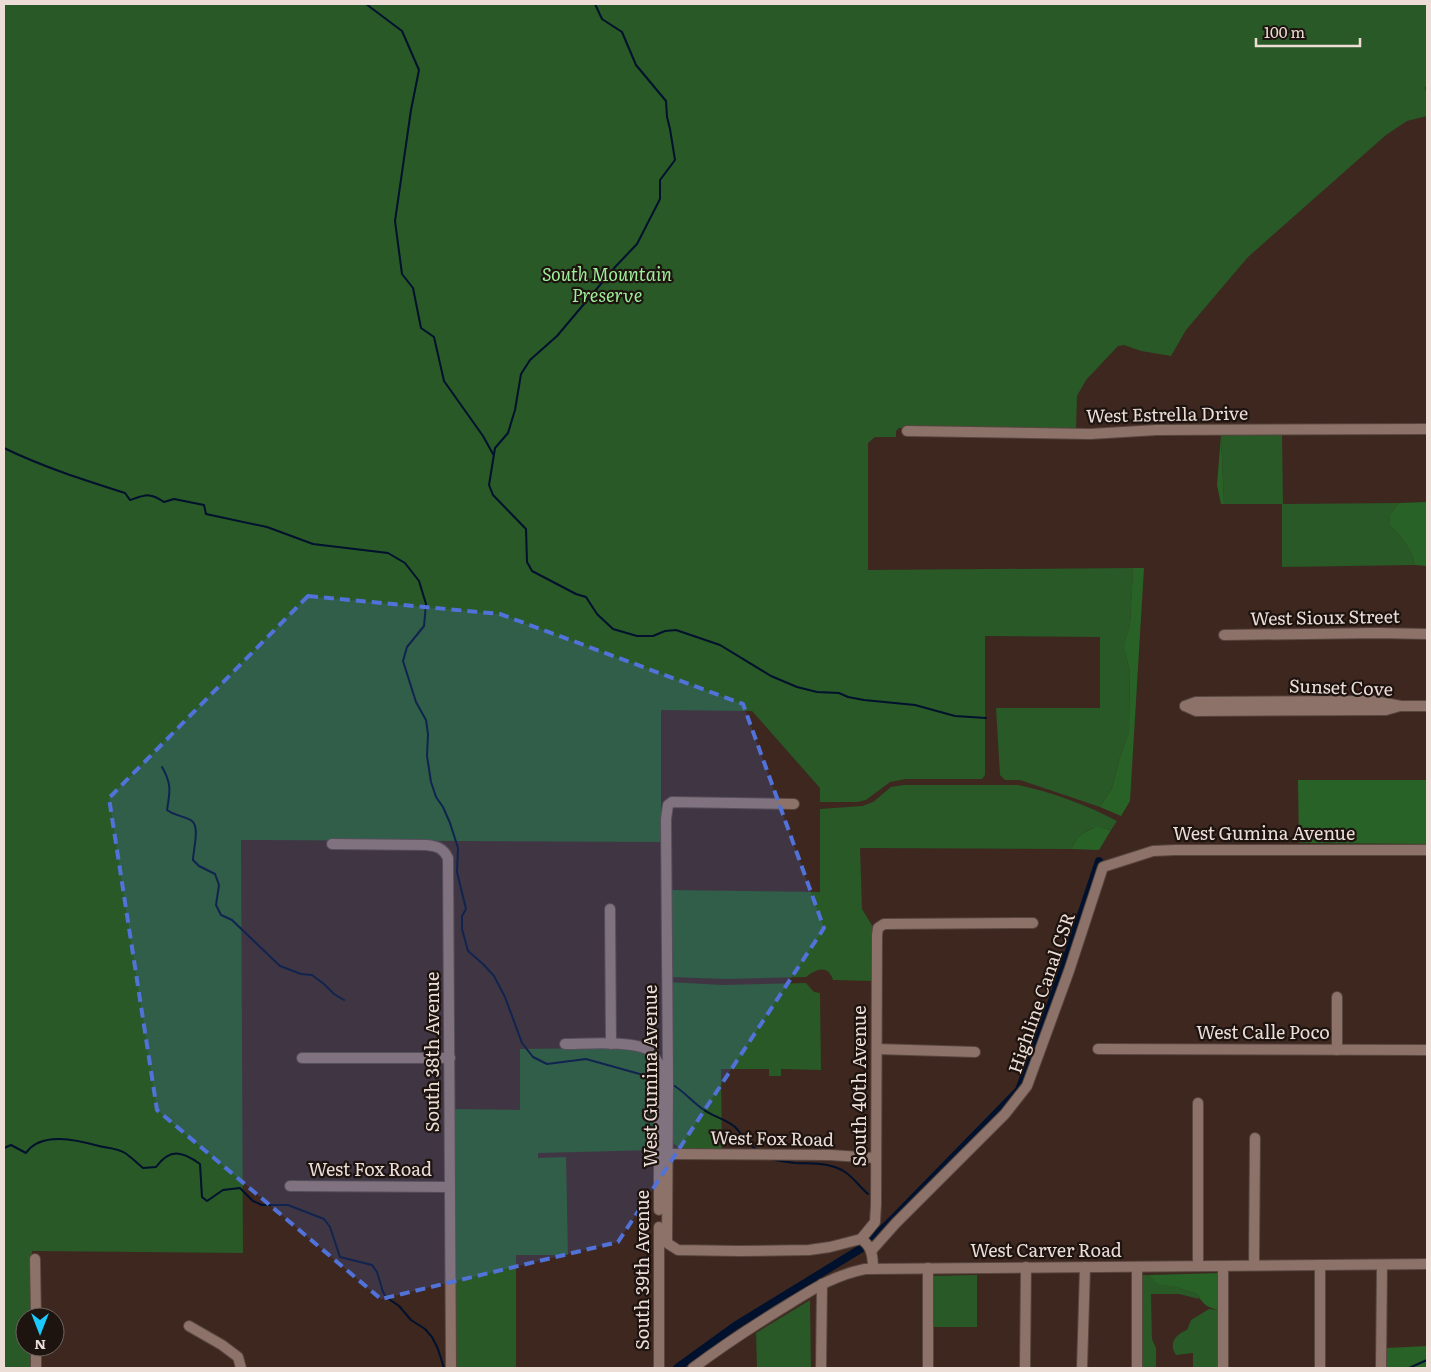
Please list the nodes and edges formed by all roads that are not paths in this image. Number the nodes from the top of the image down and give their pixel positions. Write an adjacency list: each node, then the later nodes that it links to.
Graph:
1 (1427, 429): 2 (street, West Estrella Drive)
2 (907, 431)
3 (1427, 634): 4 (street, West Sioux Street)
4 (1224, 635)
5 (1401, 706): 5 (street, Sunset Cove); 6 (street)
6 (1427, 706)
7 (794, 804): 25 (street, West Gumina Avenue)
8 (332, 844): 22 (street, South 38th Avenue)
9 (1427, 850): 10 (street, West Gumina Avenue)
10 (1103, 867): 29 (street, Highline Canal CSR)
11 (610, 909): 15 (street)
12 (1033, 924): 16 (street, South 40th Avenue)
13 (1337, 997): 18 (street)
14 (565, 1044): 15 (street, South 39th Avenue)
15 (611, 1044): 47 (street, South 39th Avenue)
16 (877, 1049): 20 (street); 26 (street, South 40th Avenue)
17 (1098, 1049): 18 (street, West Calle Poco)
18 (1337, 1050): 19 (street, West Calle Poco)
19 (1427, 1050)
20 (975, 1052)
21 (302, 1058): 22 (street)
22 (450, 1058): 28 (street, South 38th Avenue)
23 (1198, 1103): 35 (street)
24 (1255, 1138): 37 (street)
25 (667, 1154): 26 (street, West Fox Road); 29 (street, West Gumina Avenue)
26 (876, 1158): 29 (street, South 40th Avenue)
27 (290, 1186): 28 (street, West Fox Road)
28 (450, 1187): 46 (street, South 38th Avenue)
29 (866, 1244): 41 (street)
30 (36, 1259): 43 (street)
31 (1427, 1264): 33 (street, West Carver Road)
32 (1320, 1265): 33 (street, West Carver Road); 37 (street, West Carver Road); 55 (street)
33 (1382, 1265): 56 (street)
34 (1085, 1266): 38 (street, West Carver Road); 39 (street, West Carver Road); 52 (street)
35 (1198, 1266): 36 (street, West Carver Road); 39 (street, West Carver Road)
36 (1223, 1266): 37 (street, West Carver Road); 54 (street)
37 (1254, 1266)
38 (1026, 1267): 40 (street, West Carver Road); 51 (street)
39 (1137, 1267): 53 (street)
40 (928, 1268): 41 (street, West Carver Road); 50 (street)
41 (874, 1269): 42 (street, West Carver Road)
42 (822, 1284): 48 (street, West Carver Road); 49 (street)
43 (36, 1307)
44 (189, 1326): 45 (street)
45 (241, 1368)
46 (450, 1368)
47 (659, 1368)
48 (693, 1368)
49 (821, 1368)
50 (928, 1368)
51 (1025, 1368)
52 (1082, 1368)
53 (1137, 1368)
54 (1223, 1368)
55 (1320, 1368)
56 (1381, 1368)

